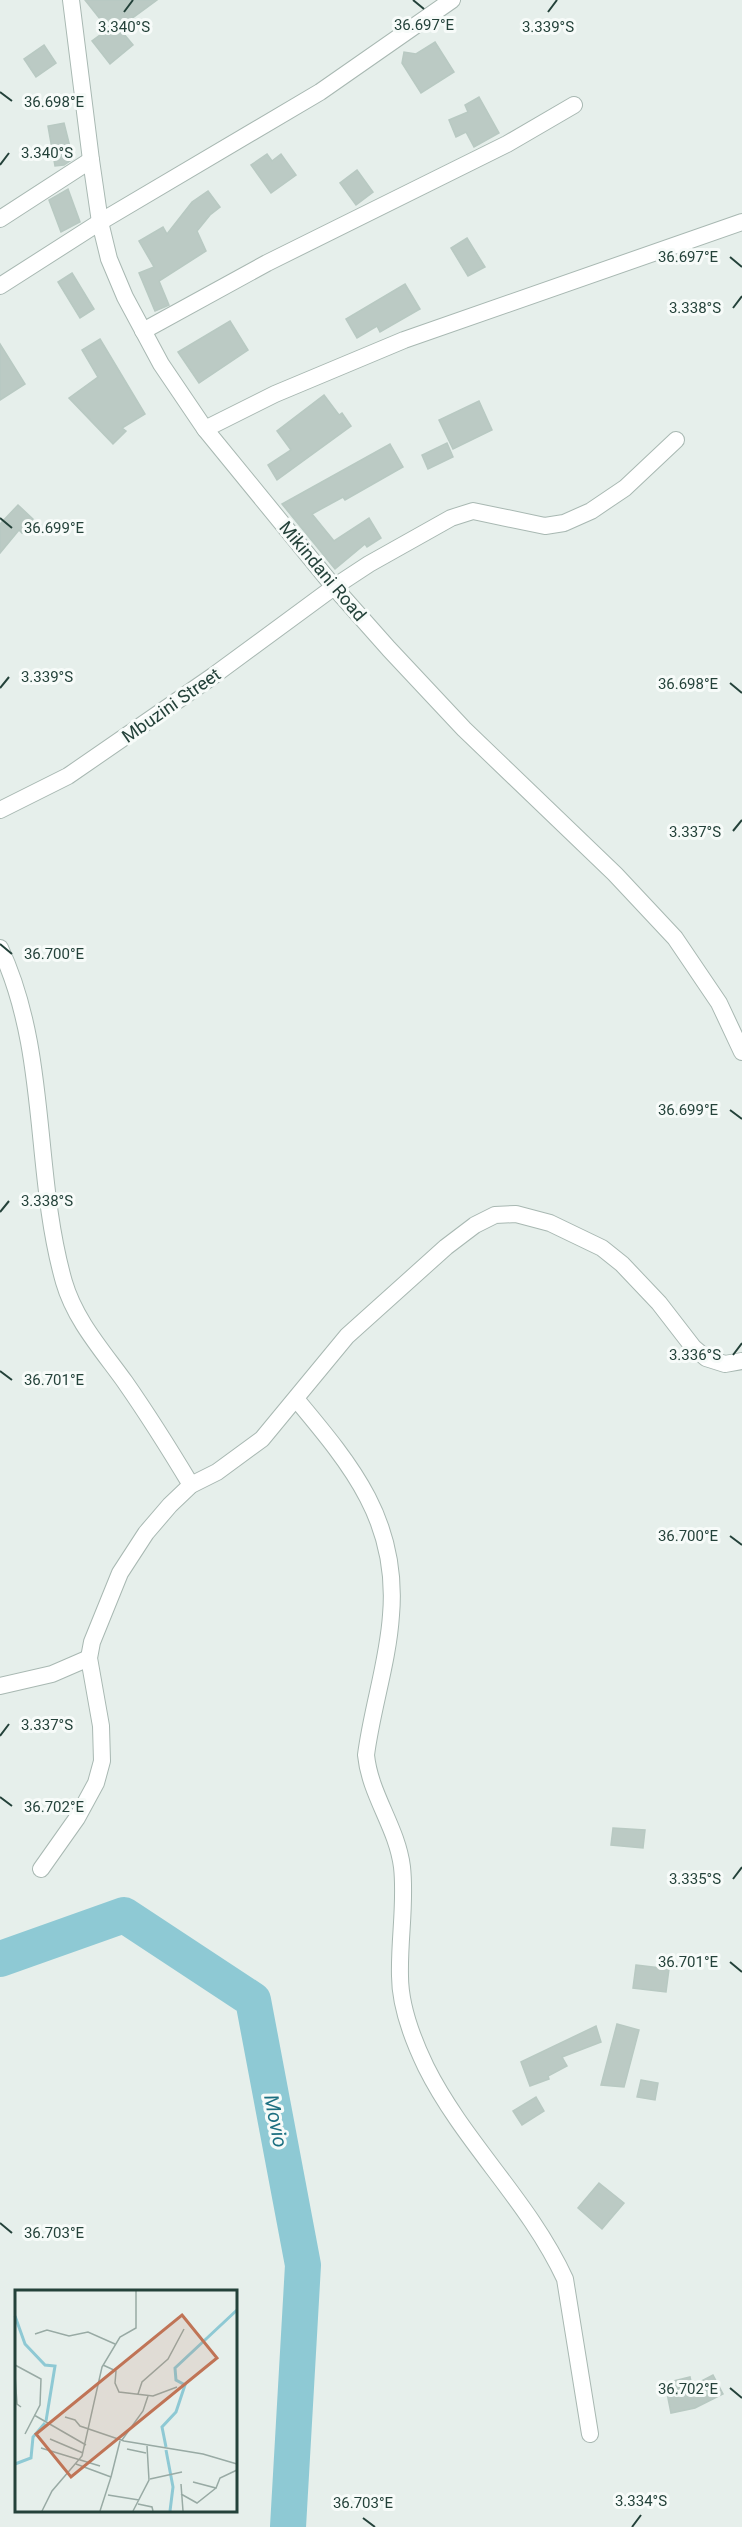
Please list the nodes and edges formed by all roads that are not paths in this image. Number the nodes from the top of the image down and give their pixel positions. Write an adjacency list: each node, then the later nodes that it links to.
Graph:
1 (71, 0): 4 (street, Mikindani Road)
2 (452, 0): 6 (street)
3 (574, 105): 9 (street)
4 (91, 160): 5 (street); 6 (street, Mikindani Road)
5 (0, 219)
6 (100, 222): 8 (street); 9 (street, Mikindani Road)
7 (742, 222): 10 (street)
8 (0, 286)
9 (143, 331): 10 (street, Mikindani Road)
10 (205, 429): 12 (street, Mikindani Road)
11 (676, 440): 12 (street, Mbuzini Street)
12 (334, 587): 13 (street, Mbuzini Street); 15 (street, Mikindani Road)
13 (0, 810)
14 (0, 948): 18 (street)
15 (742, 1053)
16 (742, 1361): 17 (street)
17 (296, 1399): 18 (street); 22 (street)
18 (191, 1485): 19 (street)
19 (89, 1658): 20 (street); 21 (street)
20 (0, 1686)
21 (41, 1869)
22 (590, 2434)

